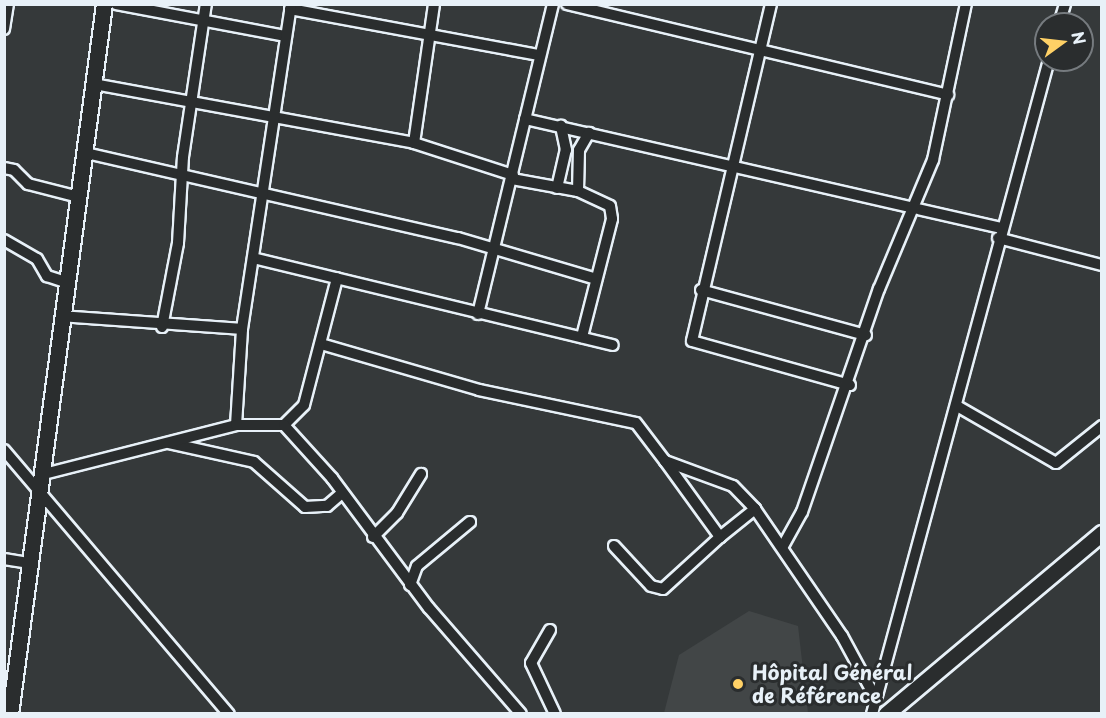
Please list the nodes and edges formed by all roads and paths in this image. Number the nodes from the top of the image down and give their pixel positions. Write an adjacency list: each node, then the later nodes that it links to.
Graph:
1 (8, 4): 12 (street)
2 (104, 4): 18 (main road)
3 (116, 4): 11 (street)
4 (206, 4): 11 (street)
5 (434, 4): 14 (street)
6 (553, 4): 16 (street)
7 (567, 4): 15 (street)
8 (771, 4): 15 (street)
9 (966, 4): 19 (street)
10 (291, 7): 13 (street); 14 (street)
11 (204, 20): 13 (street); 20 (street)
12 (4, 29)
13 (286, 36): 21 (street)
14 (429, 37): 16 (street); 25 (street)
15 (762, 48): 19 (street); 27 (street)
16 (538, 55): 22 (street)
17 (1046, 72): 36 (street)
18 (94, 84): 20 (street); 26 (main road)
19 (948, 95): 35 (street)
20 (192, 102): 21 (street); 29 (street)
21 (275, 114): 25 (street); 32 (street)
22 (525, 119): 23 (street); 30 (street)
23 (561, 126): 24 (street); 31 (street)
24 (589, 133): 27 (street); 33 (street)
25 (414, 142): 30 (street)
26 (86, 153): 29 (street); 34 (main road)
27 (732, 166): 35 (street); 44 (street)
28 (4, 168): 34 (street)
29 (181, 171): 32 (street); 47 (street)
30 (513, 177): 31 (street); 38 (street)
31 (557, 188): 33 (street)
32 (263, 190): 38 (street); 39 (street)
33 (578, 191): 42 (street)
34 (79, 197): 43 (main road)
35 (914, 211): 36 (street); 49 (street)
36 (999, 233): 40 (street); 54 (street)
37 (4, 240): 43 (street)
38 (495, 250): 42 (street); 45 (street)
39 (253, 258): 41 (street); 48 (street)
40 (1101, 265)
41 (337, 278): 45 (street); 51 (street)
42 (596, 279): 50 (street)
43 (65, 282): 46 (main road)
44 (701, 290): 49 (street); 53 (street)
45 (478, 314): 50 (street)
46 (61, 316): 47 (street); 61 (main road)
47 (162, 327): 48 (street)
48 (242, 329): 55 (street)
49 (866, 335): 53 (street)
50 (582, 337): 52 (street)
51 (321, 344): 56 (street); 60 (street)
52 (613, 345)
53 (849, 385): 71 (street)
54 (957, 406): 57 (street); 76 (street)
55 (236, 425): 56 (street); 58 (street)
56 (284, 425): 63 (street)
57 (1101, 426)
58 (167, 442): 61 (street); 63 (street)
59 (4, 450): 64 (street)
60 (665, 461): 65 (street); 69 (street)
61 (44, 474): 64 (main road)
62 (421, 474): 68 (street)
63 (342, 494): 68 (street)
64 (42, 498): 73 (main road); 78 (street)
65 (755, 508): 69 (street); 71 (street)
66 (470, 522): 74 (street)
67 (1101, 532): 82 (main road)
68 (373, 537): 74 (street)
69 (720, 537): 70 (street)
70 (614, 546)
71 (783, 546): 76 (street)
72 (4, 559): 73 (street)
73 (30, 563): 77 (main road)
74 (410, 585): 79 (street)
75 (550, 630): 80 (street)
76 (875, 697): 81 (street)
77 (10, 714)
78 (229, 714)
79 (521, 714)
80 (555, 714)
81 (872, 714)
82 (886, 714)

